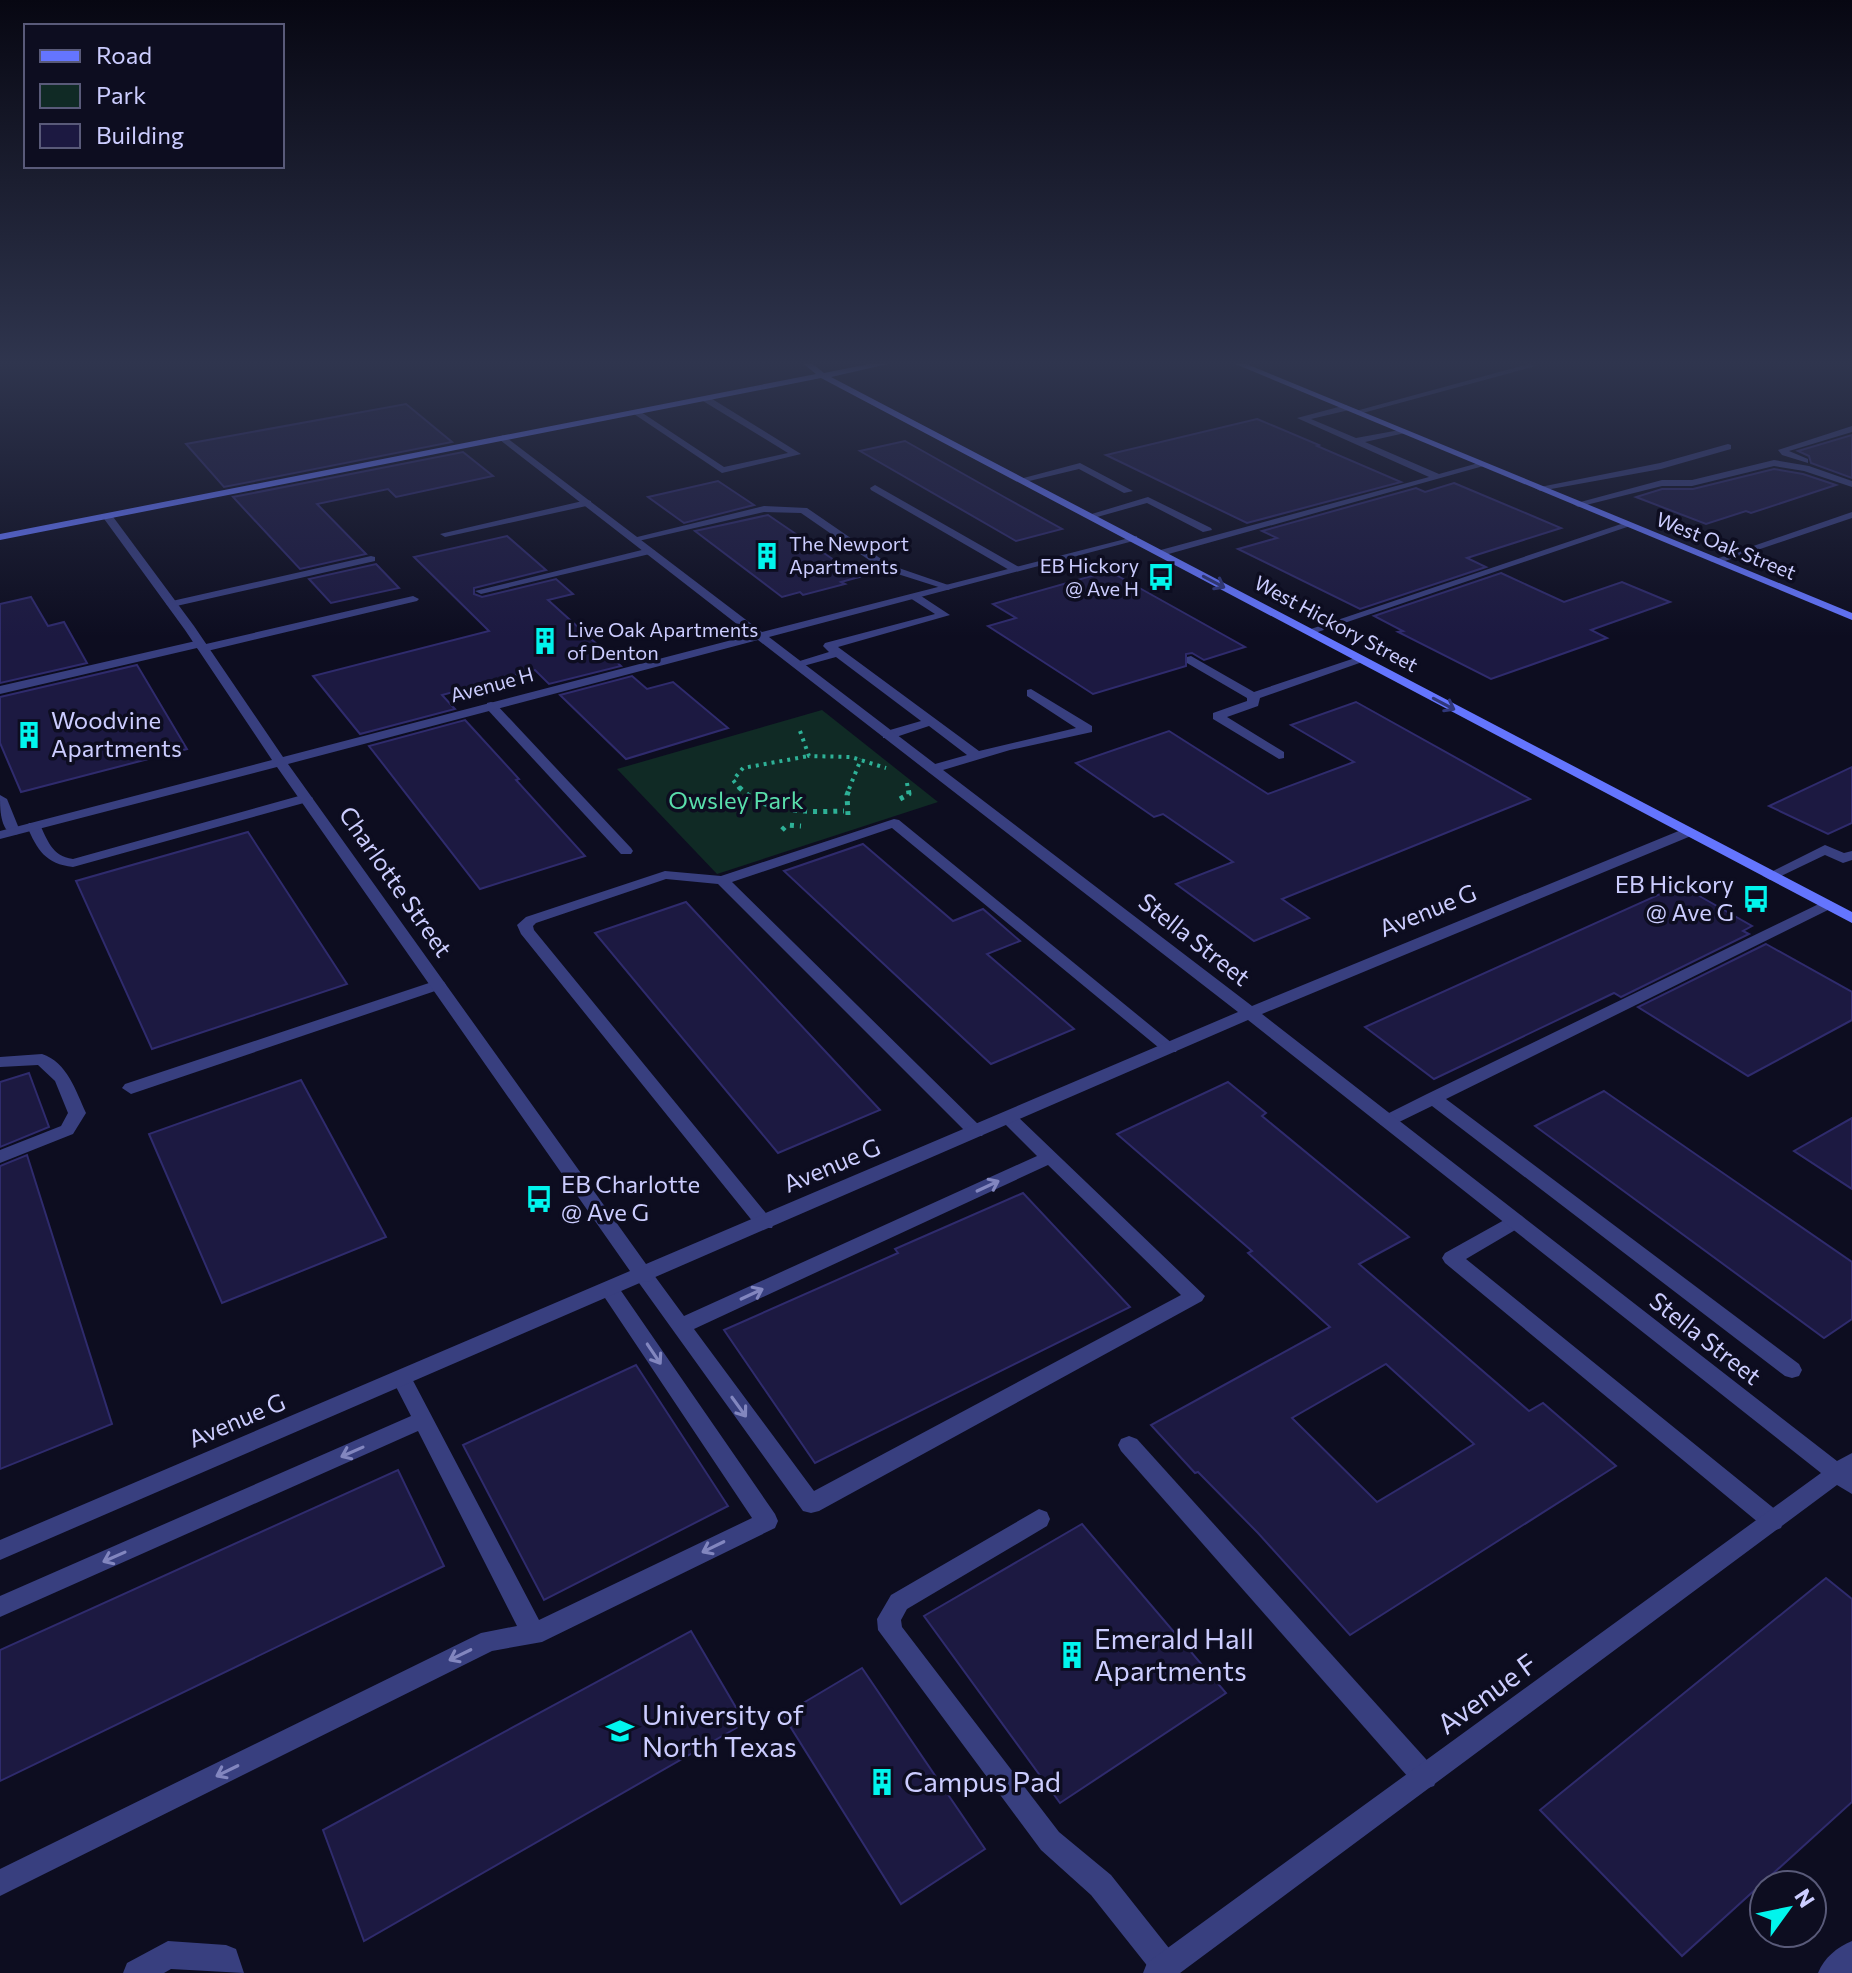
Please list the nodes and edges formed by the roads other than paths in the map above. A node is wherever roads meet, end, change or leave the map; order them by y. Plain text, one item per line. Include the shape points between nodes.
1 (426, 453) edge
2 (522, 453) edge
3 (697, 453) edge
4 (794, 453) edge
5 (970, 453) edge
6 (1384, 453) edge
7 (1454, 453) edge
8 (1705, 453) edge
9 (1785, 453) edge
10 (1482, 465) junction
11 (1438, 477) junction
12 (1852, 478) edge
13 (1021, 480) junction
14 (1852, 484) edge
15 (875, 488) dead end
16 (1540, 488) junction
17 (1128, 491) dead end
18 (587, 503) junction
19 (1578, 504) junction
20 (1852, 515) edge
21 (107, 516) junction
22 (1090, 516) junction
23 (1628, 525) junction
24 (1207, 530) dead end
25 (445, 534) dead end
26 (0, 537) edge
27 (1133, 538) junction
28 (634, 539) junction
29 (650, 551) junction
30 (1161, 553) junction
31 (371, 559) dead end
32 (1715, 561) junction
33 (1015, 569) junction
34 (948, 587) junction
35 (481, 591) dead end
36 (914, 596) junction
37 (413, 599) dead end
38 (172, 604) junction
39 (1852, 617) edge
40 (1308, 632) junction
41 (760, 636) junction
42 (202, 646) junction
43 (838, 653) junction
44 (1191, 660) dead end
45 (1362, 660) junction
46 (796, 664) junction
47 (0, 690) edge
48 (1031, 693) dead end
49 (1253, 696) junction
50 (491, 706) junction
51 (930, 722) junction
52 (888, 735) junction
53 (976, 755) junction
54 (1279, 755) dead end
55 (280, 762) junction
56 (933, 769) junction
57 (306, 798) junction
58 (0, 799) edge
59 (34, 826) junction
60 (6, 833) edge
61 (1686, 833) junction
62 (626, 851) dead end
63 (1852, 855) edge
64 (1770, 876) junction
65 (722, 880) junction
66 (1827, 905) junction
67 (1852, 918) edge
68 (438, 985) junction
69 (1250, 1013) junction
70 (1170, 1048) junction
71 (0, 1062) edge
72 (131, 1088) dead end
73 (1433, 1098) junction
74 (1009, 1118) junction
75 (1387, 1121) junction
76 (976, 1132) junction
77 (0, 1157) edge
78 (1050, 1157) junction
79 (1515, 1221) junction
80 (765, 1223) junction
81 (644, 1276) junction
82 (610, 1290) junction
83 (681, 1326) junction
84 (1792, 1370) dead end
85 (402, 1379) junction
86 (423, 1420) junction
87 (1129, 1445) dead end
88 (1847, 1473) edge
89 (1039, 1519) dead end
90 (1773, 1521) junction
91 (0, 1550) edge
92 (0, 1607) edge
93 (534, 1634) junction
94 (1425, 1777) junction
95 (0, 1883) edge
96 (1852, 1955) edge
97 (1162, 1970) edge
98 (137, 1973) edge
99 (230, 1973) edge
100 (1832, 1973) edge

1 - 21 main road
2 - 18 street, Stella Street
3 - 4 street via 722,470
5 - 13 main road, West Hickory Street
6 - 11 street
7 - 10 main road, West Oak Street
8 - 16 street
9 - 12 street
10 - 11 street
10 - 16 main road, West Oak Street
11 - 30 street
13 - 17 street via 1080,466
13 - 22 main road, West Hickory Street
14 - 19 street via 1774,463
15 - 33 street
16 - 19 main road, West Oak Street
18 - 25 street
18 - 28 street, Stella Street
19 - 23 main road, West Oak Street
20 - 32 street
21 - 26 main road
21 - 38 street, Charlotte Street
22 - 24 street via 1148,500
22 - 27 main road, West Hickory Street
23 - 32 main road, West Oak Street
23 - 40 street
27 - 30 main road, West Hickory Street
27 - 33 street, Avenue H
28 - 29 street, Stella Street
28 - 34 street via 764,509 803,510 886,567
29 - 35 street
29 - 41 street, Stella Street
30 -> 40 main road, West Hickory Street
31 - 38 street
32 - 39 main road, West Oak Street
33 - 34 street, Avenue H
34 - 36 street, Avenue H
36 - 41 street, Avenue H
36 - 43 street via 944,615 829,646
37 - 42 street
38 - 42 street, Charlotte Street
40 - 45 main road, West Hickory Street
41 - 46 street, Stella Street
41 - 50 street, Avenue H
42 - 47 street
42 - 55 street, Charlotte Street
43 - 46 street
43 - 51 street
44 - 49 street
45 - 49 street
45 -> 61 main road, West Hickory Street
46 - 52 street, Stella Street
48 - 53 street via 1087,729
49 - 54 street via 1254,703 1217,716
50 - 55 street, Avenue H
50 - 62 street
51 - 52 street
51 - 53 street
52 - 56 street, Stella Street
53 - 56 street
55 - 57 street, Charlotte Street
55 - 59 street, Avenue H
56 - 69 street, Stella Street
57 - 59 street via 73,863 58,863 45,854
57 - 68 street, Charlotte Street
58 - 60 street
59 - 60 street, Avenue H
61 - 64 main road, West Hickory Street
61 - 69 street, Avenue G
63 - 64 street via 1843,859 1825,849
64 - 66 main road, West Hickory Street
65 - 70 street via 894,823
65 - 76 street
65 - 80 street via 665,875 525,925
66 - 67 main road, West Hickory Street
66 - 73 street
68 - 72 street
68 - 81 street, Charlotte Street
69 - 70 street, Avenue G
69 - 75 street, Stella Street
70 - 74 street, Avenue G
71 - 77 street via 42,1059 63,1079 77,1113 67,1130
73 - 75 street
73 - 84 street
74 - 76 street, Avenue G
74 - 78 street
75 - 79 street, Stella Street
76 - 80 street, Avenue G
83 -> 78 street
83 -> 78 street, Charlotte Street via 811,1504 1195,1296
79 - 88 street, Stella Street
79 - 90 street via 1452,1258
80 - 81 street, Avenue G
81 - 82 street, Avenue G
81 - 83 street, Charlotte Street
82 - 85 street, Avenue G
82 -> 93 street via 767,1521
85 - 86 street
85 - 91 street, Avenue G
86 -> 92 street
86 - 93 street
87 - 94 street
88 - 90 street, Avenue F
89 - 97 street via 899,1602 889,1619 890,1630 1050,1841 1101,1885
90 - 94 street, Avenue F
93 -> 95 street via 489,1641
94 - 97 street, Avenue F
96 - 100 street
98 - 99 street via 168,1955 226,1959

